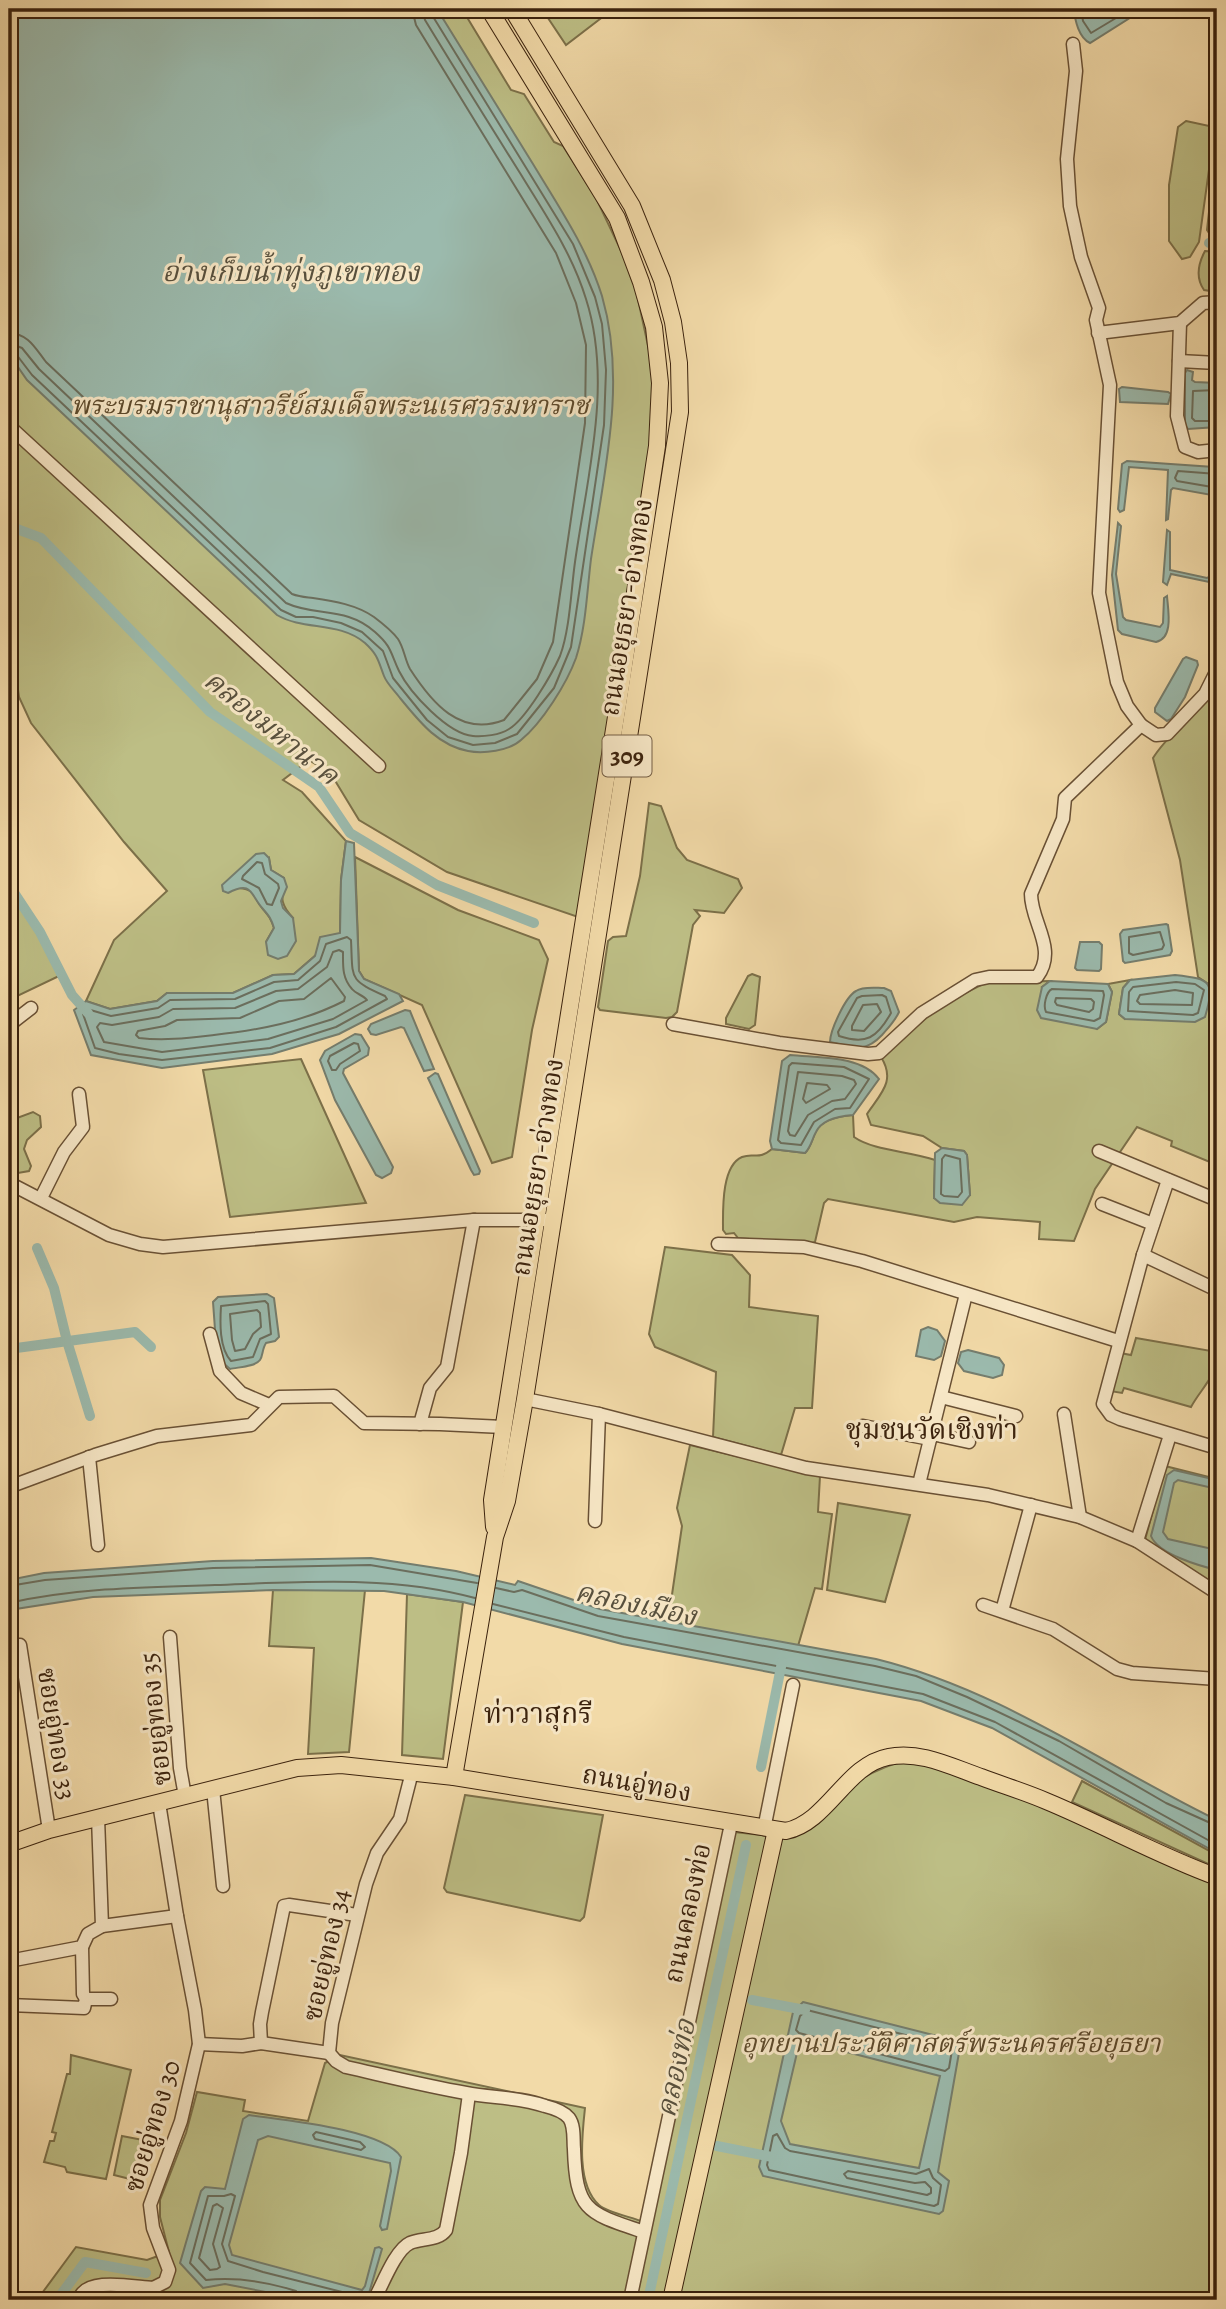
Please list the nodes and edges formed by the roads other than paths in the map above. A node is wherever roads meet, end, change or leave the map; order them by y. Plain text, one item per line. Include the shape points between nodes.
1 (489, 9) edge
2 (512, 9) edge
3 (1073, 44) dead end
4 (1217, 302) edge
5 (1180, 323) junction
6 (1098, 333) junction
7 (1179, 361) junction
8 (1217, 363) edge
9 (9, 426) edge
10 (1217, 450) edge
11 (1217, 670) edge
12 (1140, 725) junction
13 (379, 766) dead end
14 (31, 1008) dead end
15 (673, 1024) dead end
16 (9, 1025) edge
17 (79, 1094) dead end
18 (1100, 1151) dead end
19 (1168, 1180) junction
20 (9, 1183) edge
21 (41, 1198) junction
22 (1217, 1200) edge
23 (1102, 1204) dead end
24 (536, 1219) junction
25 (474, 1220) junction
26 (553, 1222) junction
27 (1153, 1224) junction
28 (718, 1244) dead end
29 (1143, 1255) junction
30 (1217, 1290) edge
31 (966, 1294) junction
32 (211, 1334) dead end
33 (1118, 1341) junction
34 (941, 1397) junction
35 (525, 1399) junction
36 (269, 1405) junction
37 (599, 1414) junction
38 (1064, 1414) dead end
39 (1016, 1416) dead end
40 (420, 1424) junction
41 (863, 1426) dead end
42 (503, 1427) junction
43 (1170, 1435) junction
44 (931, 1437) junction
45 (968, 1442) dead end
46 (1217, 1448) edge
47 (89, 1457) junction
48 (9, 1484) edge
49 (919, 1484) junction
50 (1031, 1505) junction
51 (1080, 1517) junction
52 (595, 1521) dead end
53 (495, 1537) junction
54 (1137, 1542) junction
55 (98, 1545) dead end
56 (1217, 1592) edge
57 (983, 1605) dead end
58 (1002, 1611) junction
59 (170, 1637) dead end
60 (20, 1645) dead end
61 (1217, 1679) edge
62 (793, 1685) dead end
63 (412, 1772) junction
64 (454, 1777) junction
65 (213, 1789) junction
66 (185, 1797) junction
67 (159, 1803) junction
68 (98, 1818) junction
69 (731, 1824) junction
70 (49, 1830) junction
71 (770, 1830) junction
72 (9, 1844) edge
73 (1217, 1877) edge
74 (223, 1886) dead end
75 (357, 1914) junction
76 (177, 1916) junction
77 (102, 1926) junction
78 (82, 1947) junction
79 (9, 1961) edge
80 (86, 1999) junction
81 (111, 1999) dead end
82 (9, 2005) edge
83 (261, 2043) junction
84 (199, 2044) junction
85 (329, 2053) junction
86 (469, 2094) junction
87 (644, 2232) junction
88 (79, 2300) edge
89 (374, 2300) edge
90 (630, 2300) edge
91 (671, 2300) edge

1 - 24 main road, ถนนอยุธยา-อ่างทอง / 309 via 617,218 654,327 660,383 653,473
2 - 26 main road, ถนนอยุธยา-อ่างทอง / 309 via 632,206 665,290 680,387 672,472
3 - 6 street via 1076,71 1067,159 1070,206 1099,308
4 - 5 street via 1203,303
5 - 6 street
5 - 7 street
6 - 12 street via 1110,385 1099,593 1117,682
7 - 8 street
7 - 10 street via 1177,416 1185,447 1198,452
9 - 13 street
11 - 12 street via 1205,694 1167,734 1156,735
12 - 15 street via 1065,798 1063,819 1031,894 1045,944 1046,958 1037,977 975,980 922,1013 879,1052 868,1054
14 - 16 street
17 - 21 street via 83,1127 64,1152
18 - 19 street
19 - 22 street
19 - 27 street
20 - 21 street
21 - 25 street via 109,1235 163,1247
23 - 27 street
24 - 25 street
24 - 26 street
24 - 42 main road, ถนนอยุธยา-อ่างทอง / 309
25 - 40 street via 447,1367 430,1388
26 - 35 main road, ถนนอยุธยา-อ่างทอง / 309
27 - 29 street
28 - 31 street via 804,1247
29 - 30 street
29 - 33 street
31 - 33 street
31 - 34 street
32 - 36 street via 220,1371 241,1393
33 - 43 street via 1103,1404 1106,1410
34 - 39 street
34 - 44 street
35 - 37 street
35 - 53 main road, ถนนอยุธยา-อ่างทอง / 309 via 507,1501
36 - 40 street via 279,1397 326,1394 341,1400 364,1423
36 - 47 street via 258,1420 243,1427 157,1436
37 - 49 street via 806,1468
37 - 52 street
38 - 51 street
40 - 42 street
41 - 44 street
42 - 53 main road, ถนนอยุธยา-อ่างทอง / 309 via 492,1500
43 - 46 street
43 - 54 street
44 - 45 street
44 - 49 street
47 - 48 street
47 - 55 street
49 - 50 street
50 - 51 street
50 - 58 street
51 - 54 street
53 - 64 main road, ถนนอยุธยา-อ่างทอง / 309
54 - 56 street
57 - 58 street
58 - 61 street via 1053,1629 1117,1669
59 - 66 street, ซอยอู่ทอง 35
60 - 70 street, ซอยอู่ทอง 33
62 - 71 street
63 - 64 main road, ถนนอู่ทอง
63 - 65 main road, ถนนอู่ทอง via 341,1765 298,1768
63 - 75 street, ซอยอู่ทอง 34 via 400,1819 377,1853
64 - 69 main road, ถนนอู่ทอง
65 - 66 main road, ถนนอู่ทอง
65 - 74 street
66 - 67 main road, ถนนอู่ทอง
67 - 68 main road, ถนนอู่ทอง
67 - 76 street, ซอยอู่ทอง 30
68 - 70 main road, ถนนอู่ทอง
68 - 77 street
69 - 71 main road, ถนนอู่ทอง
69 - 87 street, ถนนคลองท่อ
70 - 72 main road, ถนนอู่ทอง
71 - 73 main road, ถนนอู่ทอง via 797,1829 871,1764 909,1755 1045,1801
71 - 91 main road
75 - 83 street via 284,1906 262,2012
75 - 85 street, ซอยอู่ทอง 34
76 - 77 street
76 - 84 street, ซอยอู่ทอง 30
77 - 78 street via 88,1934
78 - 79 street
78 - 80 street
80 - 81 street
80 - 82 street via 85,2008
83 - 84 street
83 - 85 street
84 - 88 street, ซอยอู่ทอง 30 via 181,2121 150,2205 168,2277 153,2288 100,2284 89,2287
85 - 86 street, ซอยอู่ทอง 34 via 346,2067
86 - 87 street, ซอยอู่ทอง 34 via 528,2101 568,2116 575,2180 582,2199 592,2211
86 - 89 street via 446,2230 442,2236 407,2244
87 - 90 street, ถนนคลองท่อ

